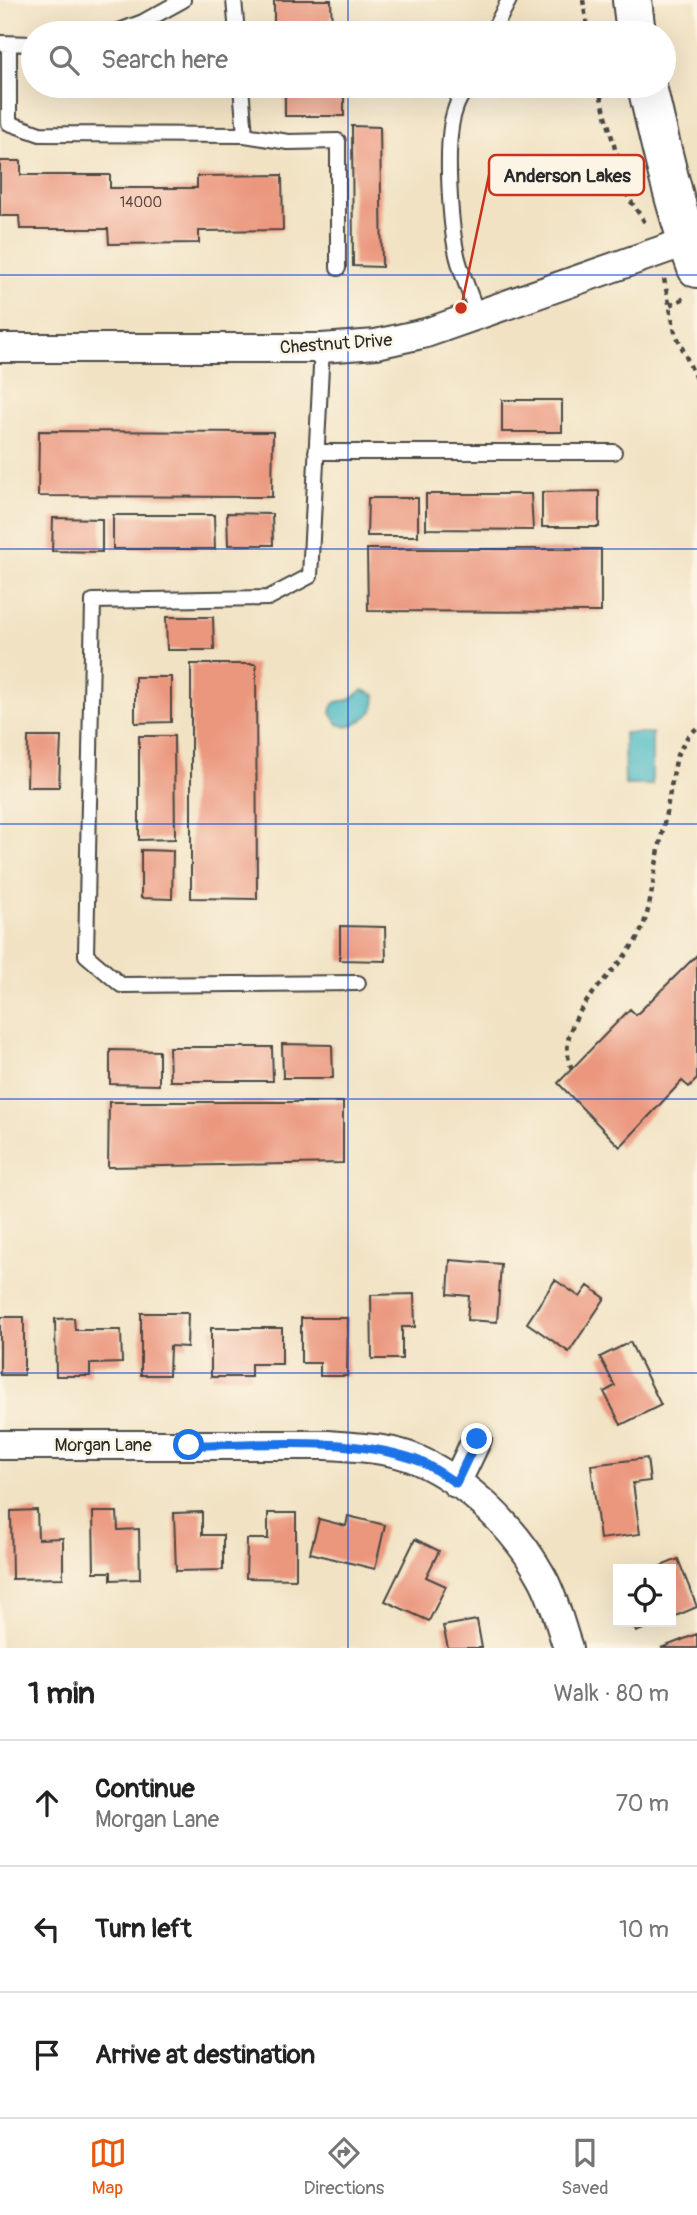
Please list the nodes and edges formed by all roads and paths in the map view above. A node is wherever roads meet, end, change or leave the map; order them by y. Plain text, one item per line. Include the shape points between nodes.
1 (183, 0) edge
2 (234, 0) edge
3 (509, 0) edge
4 (583, 0) edge
5 (632, 0) edge
6 (145, 21) edge
7 (236, 21) edge
8 (498, 21) edge
9 (587, 21) edge
10 (635, 21) edge
11 (5, 44) edge
12 (242, 98) edge
13 (461, 98) edge
14 (601, 98) edge
15 (650, 98) edge
16 (245, 135) junction
17 (685, 250) edge
18 (338, 268) dead end
19 (478, 316) junction
20 (0, 348) edge
21 (322, 348) junction
22 (697, 381) edge
23 (316, 453) junction
24 (614, 453) dead end
25 (697, 729) edge
26 (358, 983) dead end
27 (572, 1069) dead end
28 (477, 1439) dead end
29 (0, 1445) edge
30 (456, 1483) junction
31 (568, 1648) edge

1 - 6 lane
2 - 7 lane
3 - 8 lane
4 - 9 path
5 - 10 street
11 - 16 lane via 9,123 40,134
12 - 16 lane
13 - 19 lane via 454,111 450,186 456,247
14 - 17 path via 628,197 650,229
15 - 17 street
16 - 18 lane via 288,142 338,141
17 - 19 street, Chestnut Drive
17 - 22 path via 675,332
19 - 21 street, Chestnut Drive via 426,334
20 - 21 street, Chestnut Drive
21 - 23 lane
23 - 24 lane
23 - 26 lane via 310,576 268,598 93,601 86,955 121,985
25 - 27 path via 677,755 640,934 573,1025 566,1041
28 - 30 street
29 - 30 street, Morgan Lane via 334,1445 416,1460
30 - 31 street, Morgan Lane via 518,1538 543,1579

